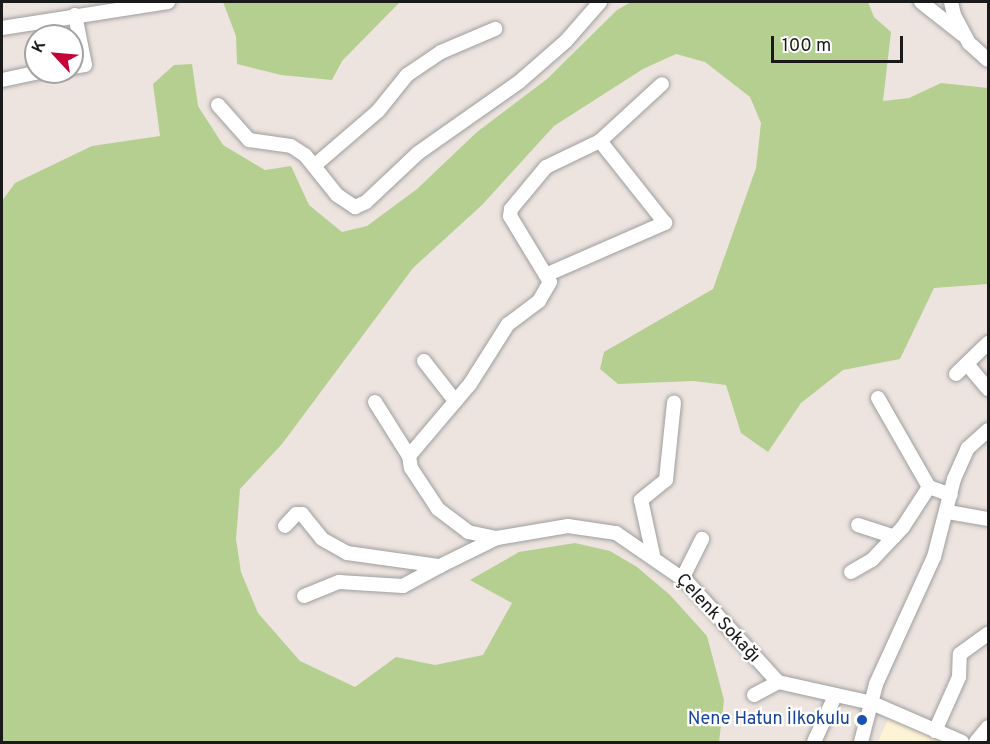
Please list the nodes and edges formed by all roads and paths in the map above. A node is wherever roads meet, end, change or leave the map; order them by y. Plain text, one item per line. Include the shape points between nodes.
1 (168, 2) edge
2 (600, 2) edge
3 (921, 2) edge
4 (951, 2) edge
5 (75, 15) junction
6 (77, 24) edge
7 (2, 28) edge
8 (495, 29) dead end
9 (967, 38) junction
10 (988, 60) edge
11 (24, 75) edge
12 (2, 80) edge
13 (662, 84) dead end
14 (218, 105) dead end
15 (600, 141) junction
16 (314, 166) junction
17 (548, 274) junction
18 (988, 342) edge
19 (424, 361) dead end
20 (967, 364) junction
21 (956, 374) dead end
22 (988, 389) edge
23 (878, 399) dead end
24 (455, 401) junction
25 (375, 402) dead end
26 (674, 402) dead end
27 (988, 430) edge
28 (409, 456) junction
29 (929, 487) junction
30 (951, 495) junction
31 (948, 512) junction
32 (988, 519) edge
33 (858, 525) dead end
34 (285, 526) dead end
35 (894, 537) junction
36 (497, 538) junction
37 (702, 539) dead end
38 (652, 555) junction
39 (440, 566) junction
40 (851, 572) dead end
41 (682, 579) junction
42 (304, 596) dead end
43 (988, 634) edge
44 (778, 682) junction
45 (754, 695) dead end
46 (835, 696) junction
47 (872, 703) junction
48 (988, 728) edge
49 (935, 731) junction
50 (814, 742) edge
51 (861, 742) edge
52 (962, 742) edge
53 (976, 742) edge

1 - 5 street
2 - 16 street via 566,41 519,82 418,153 366,202 348,205
3 - 9 street
4 - 9 street
5 - 6 street
5 - 7 street
8 - 16 street via 441,52 407,75 378,111
9 - 10 street
11 - 12 street
13 - 15 street
14 - 16 street via 249,140 291,146
15 - 17 street via 546,167 512,208 510,216
15 - 17 street via 665,223
17 - 24 street via 550,282 539,301 508,324
18 - 20 street
19 - 24 street
20 - 21 street
20 - 22 street
23 - 29 street
24 - 28 street
25 - 28 street, Çelenk Sokağı
26 - 38 street via 666,480 641,500
27 - 30 street via 968,448
28 - 36 street, Çelenk Sokağı via 411,468 438,509 468,532
29 - 30 street
29 - 35 street
30 - 31 street
31 - 32 street
31 - 47 street via 934,557 898,632
33 - 35 street
34 - 39 street via 296,514 302,514 322,539 347,553
35 - 40 street via 872,561
36 - 38 street, Çelenk Sokağı via 568,526 593,527 616,533
36 - 39 street, Çelenk Sokağı
37 - 41 street
38 - 41 street, Çelenk Sokağı
39 - 42 street, Çelenk Sokağı via 403,586 339,582
41 - 44 street, Çelenk Sokağı
43 - 49 street via 960,654 959,677
44 - 45 street
44 - 46 street
46 - 47 street
46 - 50 street
47 - 49 street
47 - 51 street
48 - 53 street
49 - 52 street

